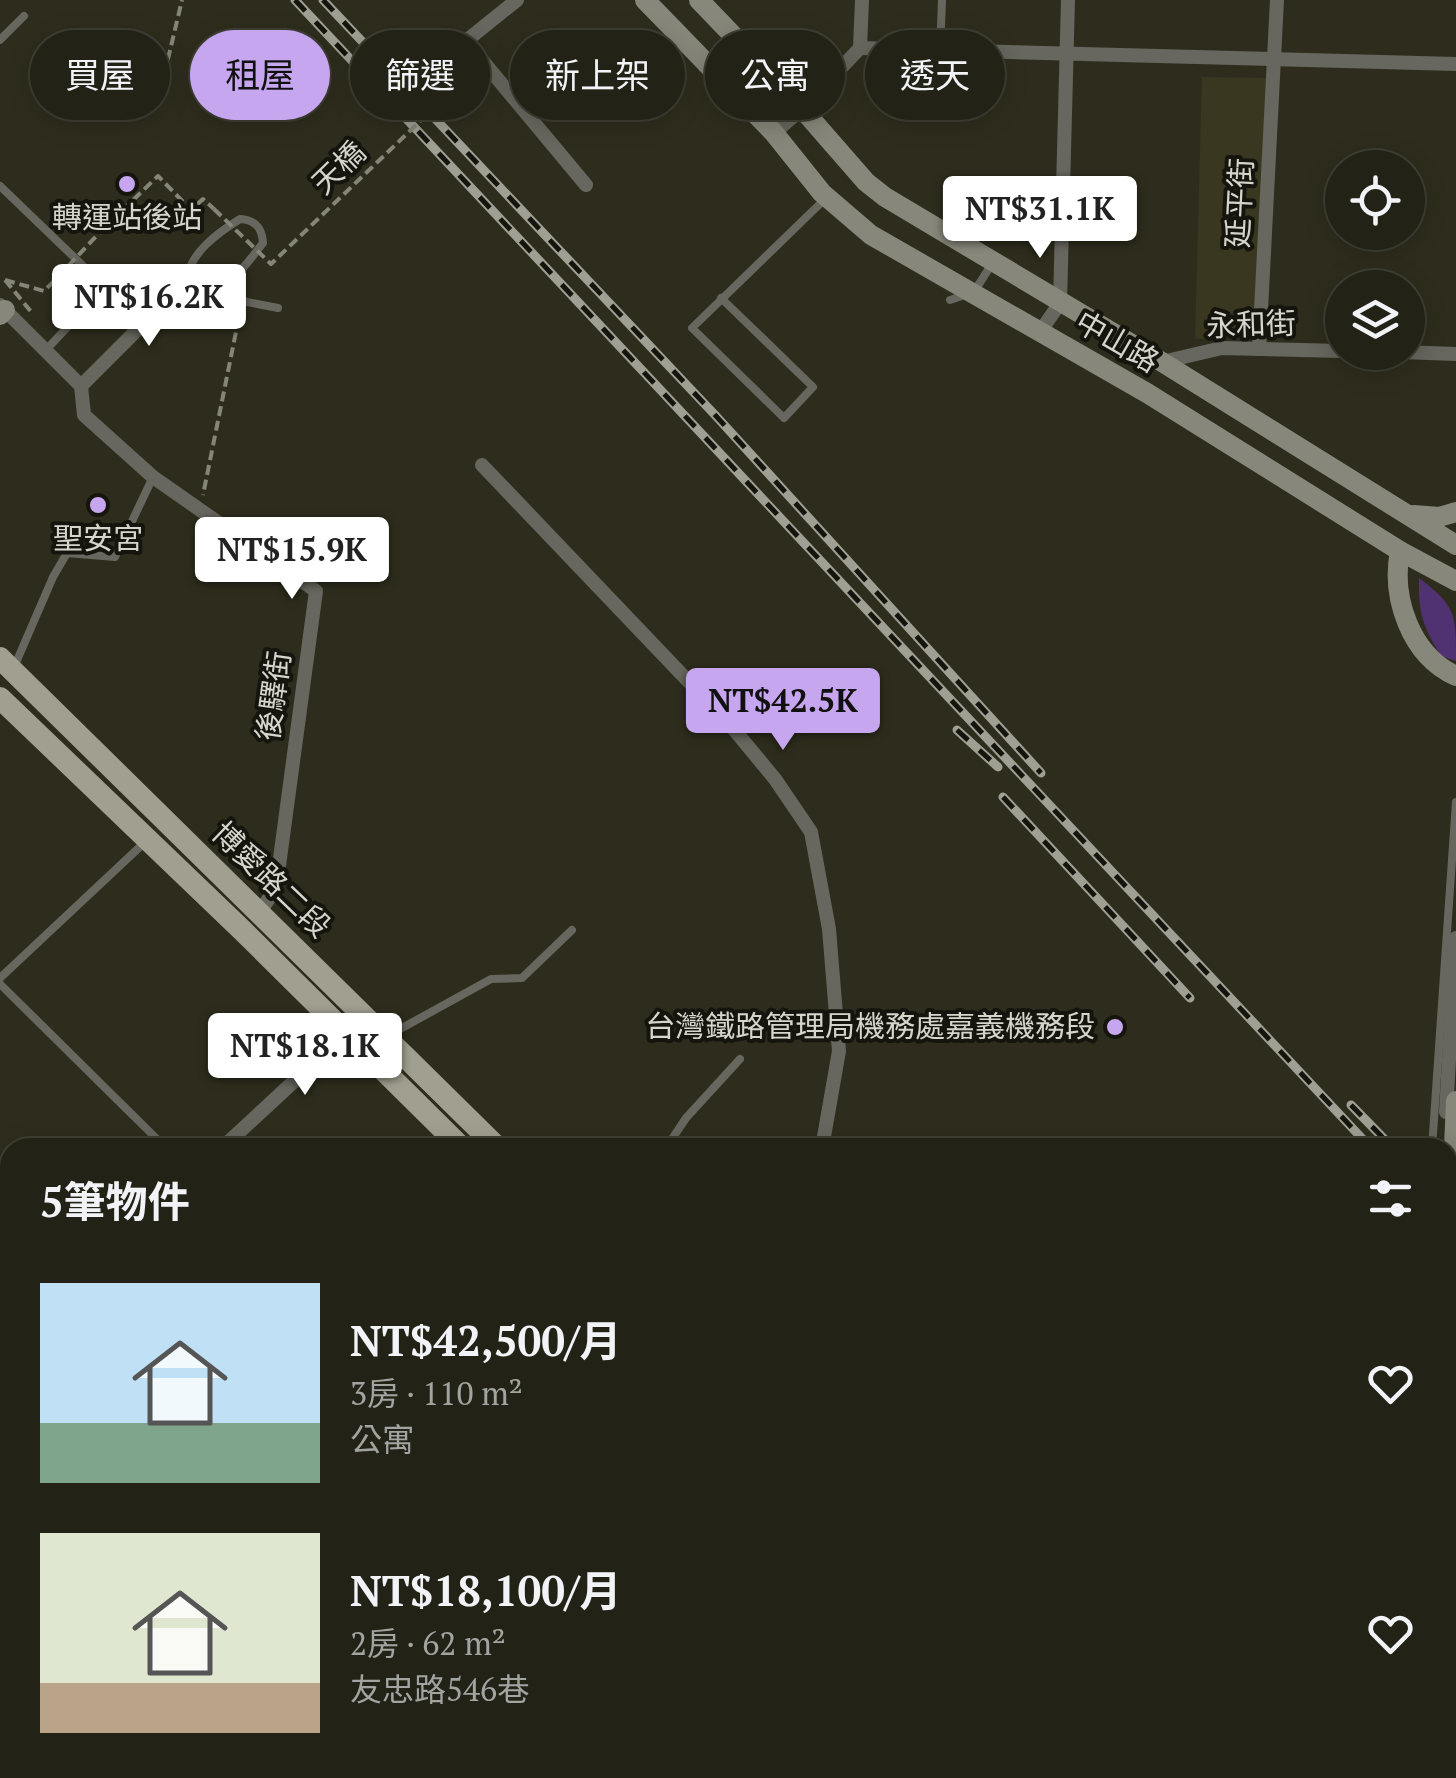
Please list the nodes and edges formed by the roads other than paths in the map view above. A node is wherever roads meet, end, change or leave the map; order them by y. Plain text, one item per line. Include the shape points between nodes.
1 (645, 0) edge
2 (699, 0) edge
3 (862, 0) edge
4 (942, 0) edge
5 (1068, 0) edge
6 (1277, 0) edge
7 (509, 2) edge
8 (24, 16) dead end
9 (727, 30) edge
10 (941, 30) edge
11 (0, 40) edge
12 (860, 48) junction
13 (865, 48) edge
14 (1005, 54) edge
15 (1066, 56) junction
16 (1275, 59) junction
17 (845, 64) edge
18 (1456, 64) edge
19 (789, 120) edge
20 (812, 120) edge
21 (774, 133) junction
22 (586, 185) dead end
23 (0, 186) edge
24 (827, 198) junction
25 (994, 260) junction
26 (188, 280) junction
27 (221, 288) junction
28 (974, 292) junction
29 (721, 298) junction
30 (950, 300) dead end
31 (1060, 303) junction
32 (278, 308) dead end
33 (2, 310) edge
34 (1040, 332) junction
35 (1259, 349) junction
36 (45, 351) junction
37 (1325, 351) edge
38 (1425, 353) edge
39 (1456, 354) edge
40 (1162, 362) junction
41 (81, 386) junction
42 (1137, 387) junction
43 (482, 465) dead end
44 (153, 477) junction
45 (1456, 512) edge
46 (1407, 514) junction
47 (1456, 545) edge
48 (1400, 551) junction
49 (1456, 581) edge
50 (6, 664) edge
51 (1456, 676) edge
52 (0, 698) edge
53 (1456, 802) edge
54 (146, 840) junction
55 (260, 912) junction
56 (243, 930) junction
57 (572, 930) dead end
58 (1456, 938) edge
59 (0, 981) edge
60 (380, 1030) junction
61 (345, 1034) junction
62 (740, 1059) dead end
63 (1456, 1101) edge
64 (156, 1138) edge
65 (233, 1138) edge
66 (452, 1138) edge
67 (488, 1138) edge
68 (673, 1138) edge
69 (824, 1138) edge
70 (1433, 1138) edge
71 (1445, 1138) edge
72 (1454, 1138) edge

1 - 21 main road, 中山路
2 - 9 main road, 中山路
3 - 12 street
4 - 10 lane
5 - 15 street
6 - 16 street, 延平街
7 - 22 street via 466,42
8 - 11 lane
12 - 13 street
12 - 17 street
14 - 15 street
15 - 16 street
15 - 31 street
16 - 18 street
16 - 35 street, 延平街
19 - 21 street
20 - 25 main road, 中山路 via 885,197
21 - 24 main road, 中山路
23 - 36 lane via 104,287
24 - 28 main road, 中山路 via 871,235
24 - 29 lane
25 - 28 lane
25 - 31 main road, 中山路
26 - 27 lane via 207,291
26 - 27 lane via 193,260 224,229 249,220 262,231 263,242
26 - 41 street
27 - 32 lane
28 - 30 lane
28 - 34 main road, 中山路
29 - 29 lane via 692,328 784,418 813,387
31 - 34 street
31 - 40 main road, 中山路
33 - 36 street, 後驛街
34 - 42 main road, 中山路
35 - 37 street, 永和街
35 - 40 street, 永和街 via 1222,348
36 - 41 street, 後驛街
38 - 39 street
40 - 42 main road
40 - 46 main road, 中山路
41 - 44 street, 後驛街 via 84,415
42 - 48 main road, 中山路
43 - 69 street via 732,727 811,832 829,929 839,1052
44 - 50 lane via 115,557 68,554
44 - 55 street, 後驛街 via 316,591 276,888
45 - 46 main road
46 - 47 main road, 中山路
48 - 49 main road, 中山路
48 - 51 main road via 1397,591 1413,635
50 - 55 main road, 博愛路二段
52 - 54 main road, 博愛路二段
53 - 70 lane
54 - 56 main road, 博愛路二段
54 - 59 lane
55 - 56 street, 後驛街
55 - 60 main road, 博愛路二段
56 - 61 main road, 博愛路二段
57 - 60 lane via 522,978 491,979 402,1028
58 - 71 street
59 - 64 lane
60 - 61 street
60 - 67 main road, 博愛路二段
61 - 65 street
61 - 66 main road, 博愛路二段
62 - 68 lane
63 - 72 main road, bridge

